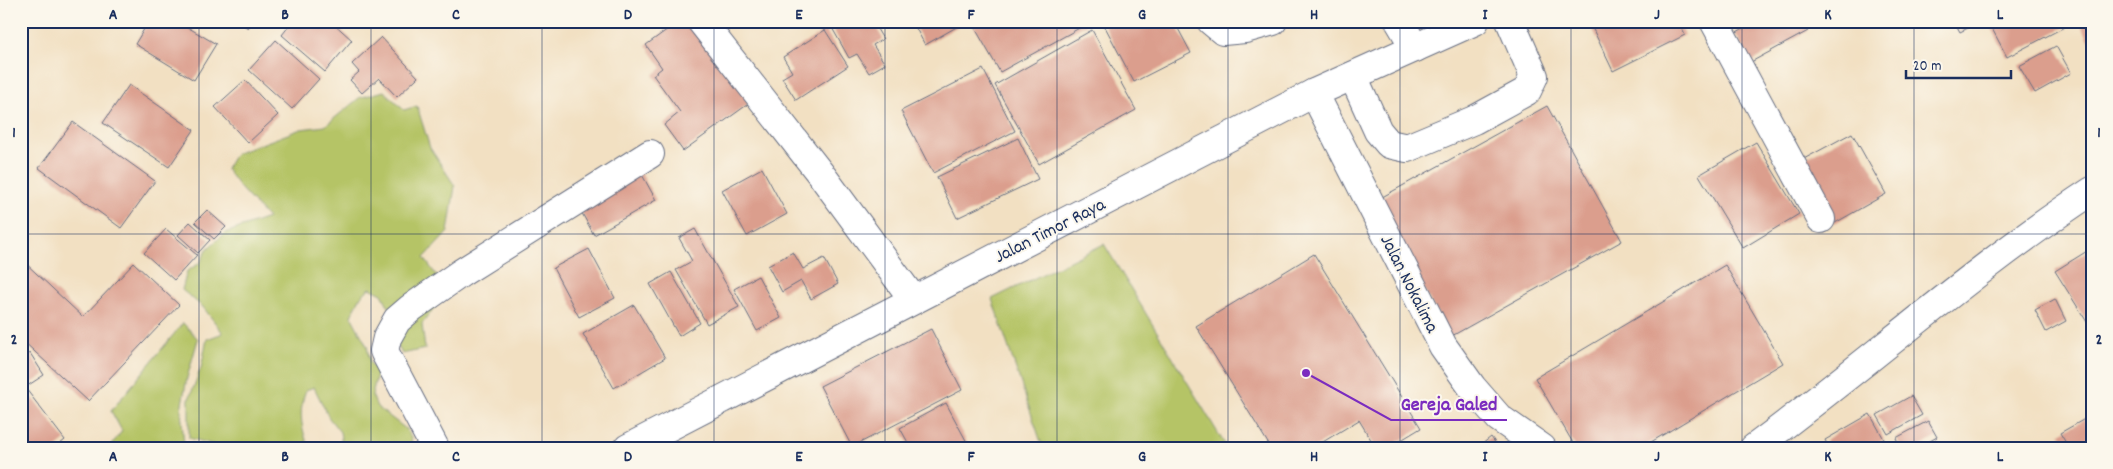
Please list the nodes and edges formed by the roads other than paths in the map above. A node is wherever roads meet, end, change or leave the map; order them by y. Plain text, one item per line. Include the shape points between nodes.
1 (701, 21) edge
2 (1211, 21) edge
3 (1273, 21) edge
4 (1399, 21) edge
5 (1475, 21) edge
6 (1510, 21) edge
7 (1714, 21) edge
8 (1415, 48) junction
9 (1352, 76) junction
10 (1314, 93) junction
11 (650, 154) dead end
12 (2092, 191) edge
13 (1821, 218) dead end
14 (913, 299) junction
15 (435, 448) edge
16 (628, 448) edge
17 (1542, 448) edge
18 (1754, 448) edge

1 - 14 main road
2 - 3 main road via 1223,31 1245,30
4 - 8 main road
5 - 8 main road, Jalan Timor Raya
6 - 9 main road via 1534,76 1527,90 1474,120 1407,148 1389,144 1378,131
7 - 13 main road
8 - 9 main road, Jalan Timor Raya
9 - 10 main road, Jalan Timor Raya
10 - 14 main road, Jalan Timor Raya
10 - 17 main road, Jalan Nokalima via 1443,346 1472,388 1499,418
11 - 15 main road via 461,273 397,320 384,351
12 - 18 main road via 1948,295
14 - 16 main road, Jalan Timor Raya

